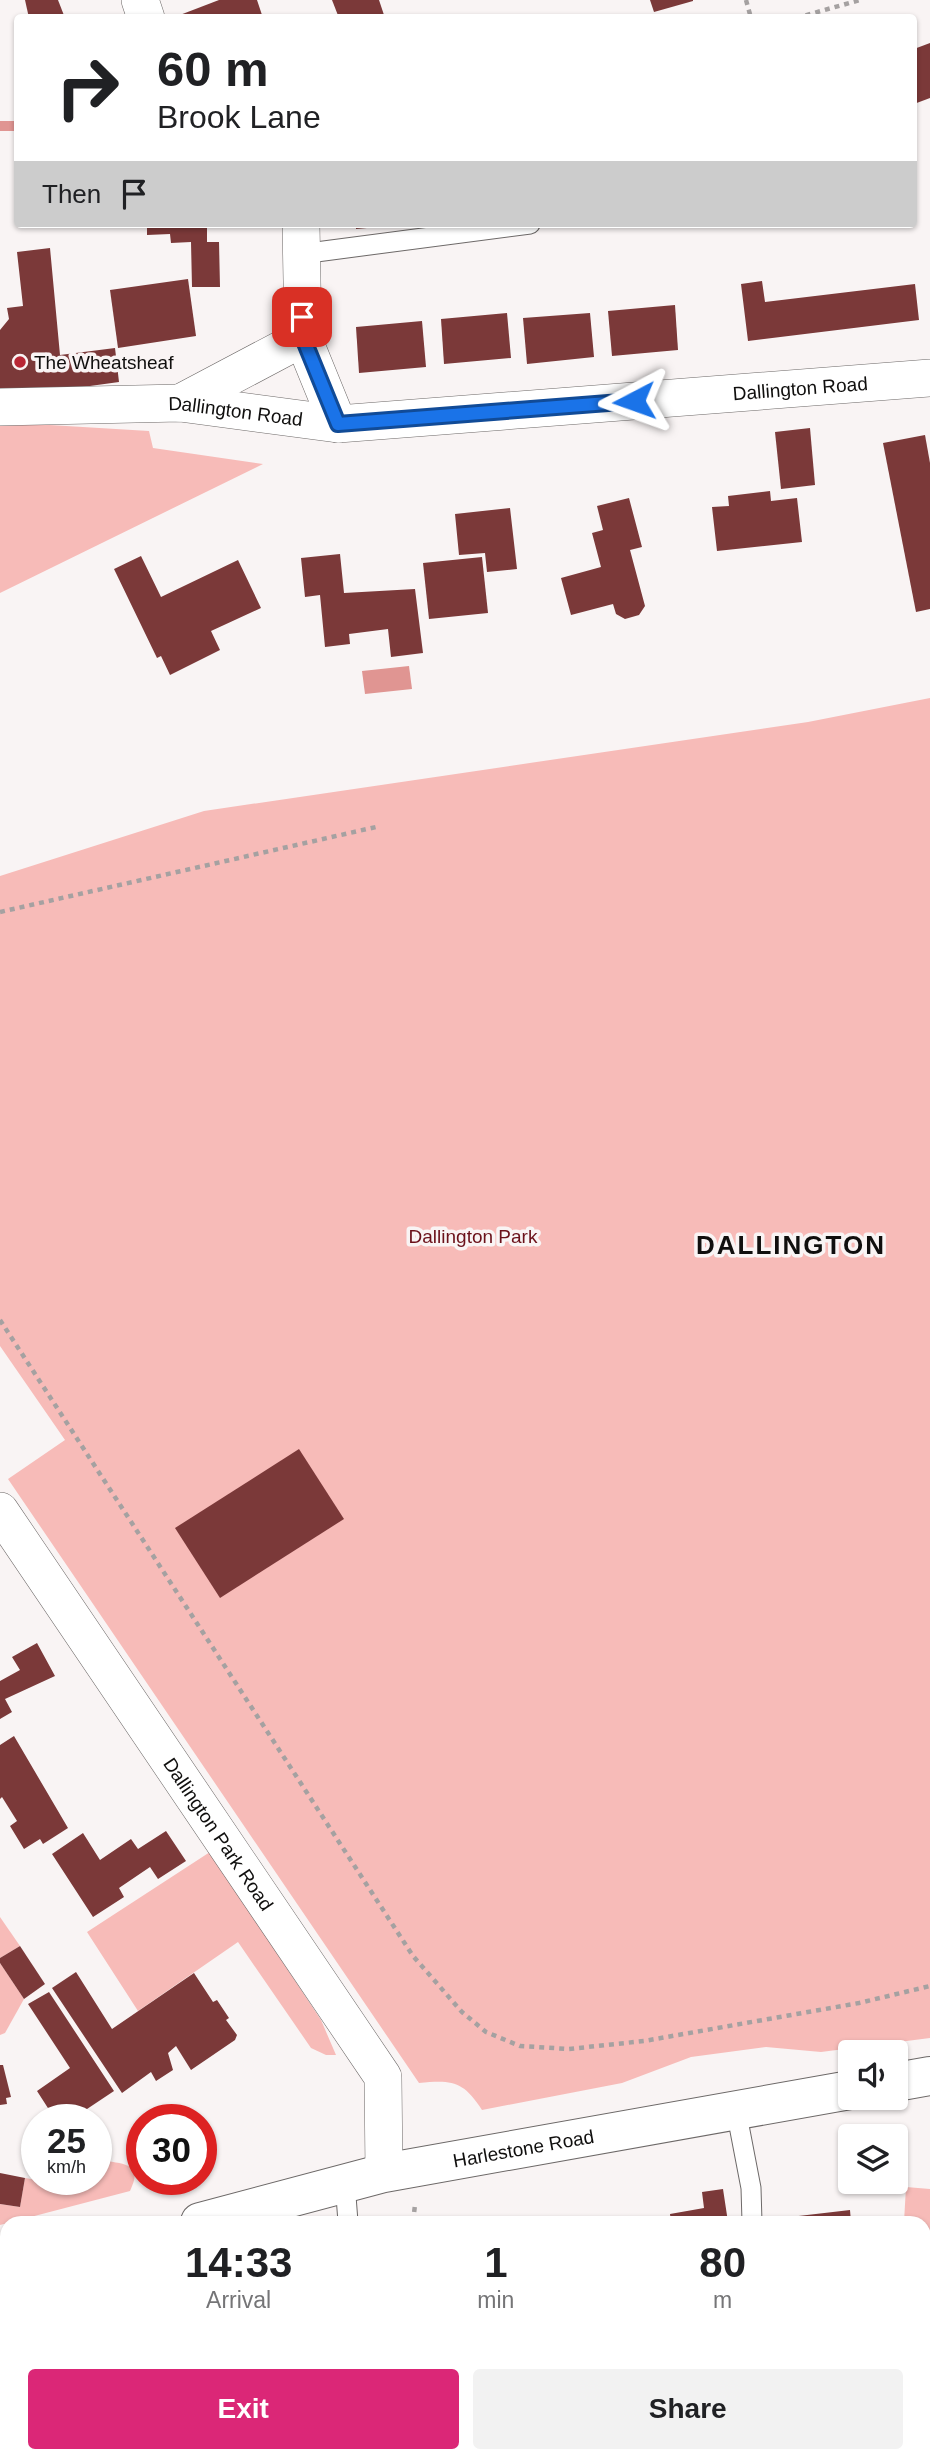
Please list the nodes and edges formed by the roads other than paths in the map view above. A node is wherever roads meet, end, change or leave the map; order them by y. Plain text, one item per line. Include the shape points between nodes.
1 (469, 228) edge
2 (301, 239) edge
3 (303, 338) junction
4 (930, 378) edge
5 (180, 403) junction
6 (0, 407) edge
7 (338, 424) junction
8 (0, 1511) edge
9 (930, 2076) edge
10 (908, 2080) edge
11 (838, 2092) edge
12 (736, 2110) junction
13 (384, 2173) junction
14 (345, 2183) junction
15 (222, 2216) edge
16 (348, 2216) edge
17 (752, 2216) edge

1 - 2 lane
2 - 3 street
3 - 5 street
3 - 7 street
4 - 7 street, Dallington Road
5 - 6 street, Dallington Road
5 - 7 street, Dallington Road
8 - 13 street, Dallington Park Road via 383,2077
9 - 10 main road
11 - 12 main road, Harlestone Road
12 - 13 main road, Harlestone Road
12 - 17 lane
13 - 14 main road, Harlestone Road
14 - 15 main road, Harlestone Road
14 - 16 lane

